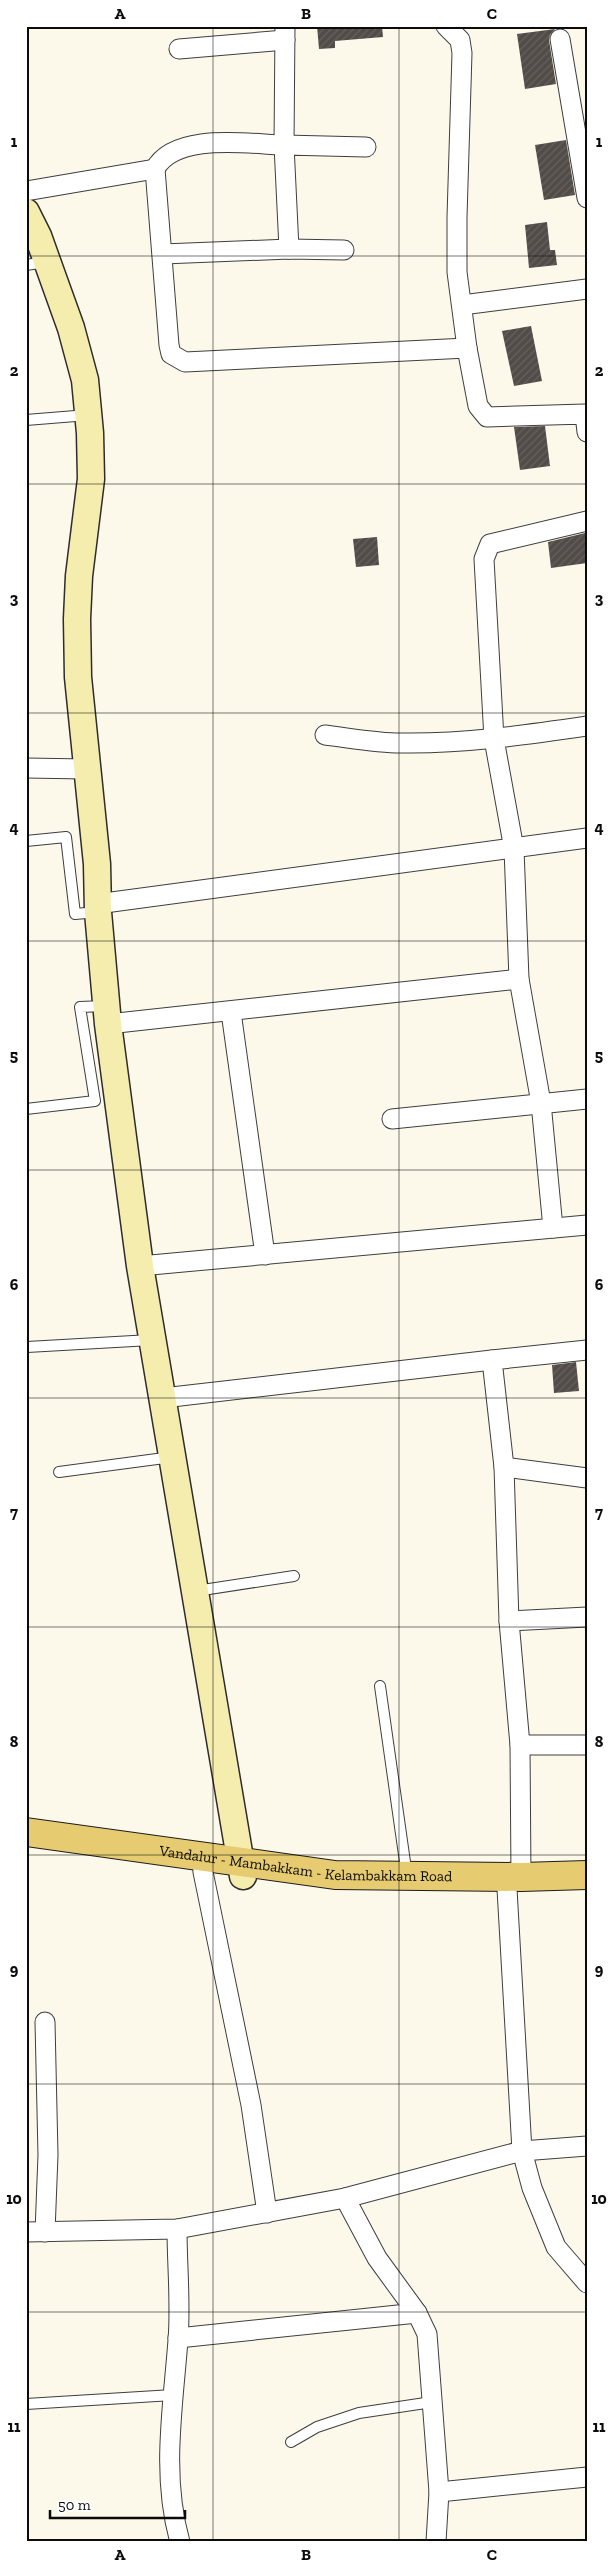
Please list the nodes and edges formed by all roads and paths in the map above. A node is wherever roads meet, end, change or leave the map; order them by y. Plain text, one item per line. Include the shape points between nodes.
1 (446, 26) edge
2 (285, 33) edge
3 (560, 39) dead end
4 (179, 49) dead end
5 (581, 126) edge
6 (284, 145) junction
7 (366, 146) dead end
8 (155, 170) junction
9 (26, 191) edge
10 (587, 198) edge
11 (26, 212) edge
12 (289, 249) junction
13 (344, 250) dead end
14 (162, 254) junction
15 (37, 264) edge
16 (587, 289) edge
17 (462, 305) junction
18 (467, 348) junction
19 (88, 415) junction
20 (26, 420) edge
21 (586, 420) edge
22 (587, 521) edge
23 (587, 726) edge
24 (325, 735) dead end
25 (494, 739) junction
26 (26, 768) edge
27 (86, 769) junction
28 (587, 838) edge
29 (26, 841) edge
30 (514, 849) junction
31 (98, 908) junction
32 (519, 979) junction
33 (231, 1012) junction
34 (107, 1015) junction
35 (587, 1099) edge
36 (541, 1103) junction
37 (26, 1109) edge
38 (392, 1118) dead end
39 (587, 1225) edge
40 (553, 1228) junction
41 (266, 1255) junction
42 (140, 1266) junction
43 (153, 1340) junction
44 (27, 1348) edge
45 (587, 1350) edge
46 (492, 1360) junction
47 (163, 1398) junction
48 (173, 1457) junction
49 (504, 1467) junction
50 (59, 1472) dead end
51 (587, 1478) edge
52 (294, 1576) dead end
53 (196, 1591) junction
54 (587, 1617) edge
55 (510, 1621) junction
56 (380, 1686) dead end
57 (520, 1745) junction
58 (587, 1745) edge
59 (26, 1832) edge
60 (26, 1848) edge
61 (202, 1864) junction
62 (242, 1869) junction
63 (587, 1875) edge
64 (407, 1876) junction
65 (514, 1883) junction
66 (587, 1888) edge
67 (45, 2022) dead end
68 (587, 2146) edge
69 (522, 2151) junction
70 (344, 2198) junction
71 (267, 2213) junction
72 (177, 2229) junction
73 (35, 2232) edge
74 (587, 2283) edge
75 (417, 2313) junction
76 (178, 2338) junction
77 (173, 2396) junction
78 (432, 2402) junction
79 (26, 2404) edge
80 (291, 2442) dead end
81 (587, 2476) edge
82 (439, 2492) junction
83 (180, 2542) edge
84 (436, 2542) edge

1 - 17 street via 460,40 462,53 457,226 457,272
2 - 4 street
2 - 6 street
3 - 5 street
5 - 10 street
6 - 7 street
6 - 8 street via 201,143 170,154 160,160
6 - 12 street
8 - 9 street
8 - 14 street
11 - 15 street
12 - 13 street
12 - 14 street
14 - 18 street via 169,345 171,354 184,362
15 - 19 street via 71,328 85,380
16 - 17 street
17 - 18 street
18 - 21 street via 478,406 487,417
19 - 20 lane
19 - 27 street via 91,479 77,619
22 - 25 street via 501,540 490,544 486,551
23 - 25 street
24 - 25 street via 399,743
25 - 30 street
26 - 27 street
27 - 31 street via 97,864
28 - 30 street
29 - 31 lane via 66,836 74,914
30 - 31 street
30 - 32 street
31 - 34 street
32 - 33 street
32 - 36 street
33 - 34 street
33 - 41 street
34 - 37 lane via 80,1007 95,1100
34 - 42 street
35 - 36 street
36 - 38 street
36 - 40 street
39 - 40 street
40 - 41 street
41 - 42 street
42 - 43 street
43 - 44 lane
43 - 47 street
45 - 46 street
46 - 47 street
46 - 49 street
47 - 48 street
48 - 50 lane
48 - 53 street
49 - 51 street
49 - 55 street
52 - 53 lane
53 - 62 street
54 - 55 street
55 - 57 street
56 - 64 lane
57 - 58 street
57 - 65 street
59 - 61 main road, Vandalur - Mambakkam - Kelambakkam Road
60 - 61 main road, Vandalur - Mambakkam - Kelambakkam Road
61 - 62 main road, Vandalur - Mambakkam - Kelambakkam Road
61 - 71 street via 251,2105
62 - 64 main road, Vandalur - Mambakkam - Kelambakkam Road
62 - 65 main road, Vandalur - Mambakkam - Kelambakkam Road via 334,1890
63 - 65 main road, Vandalur - Mambakkam - Kelambakkam Road
64 - 65 main road, Vandalur - Mambakkam - Kelambakkam Road
65 - 66 main road, Vandalur - Mambakkam - Kelambakkam Road
65 - 69 street
67 - 73 street via 48,2155
68 - 69 street
69 - 70 street
69 - 74 street via 532,2188 556,2247
70 - 71 street
70 - 75 street via 377,2258
71 - 72 street
72 - 73 street
72 - 76 street
75 - 76 street
75 - 78 street via 427,2334
76 - 77 street
77 - 79 lane
77 - 83 street via 168,2449
78 - 80 lane via 352,2415 317,2427
78 - 82 street
81 - 82 street
82 - 84 street

